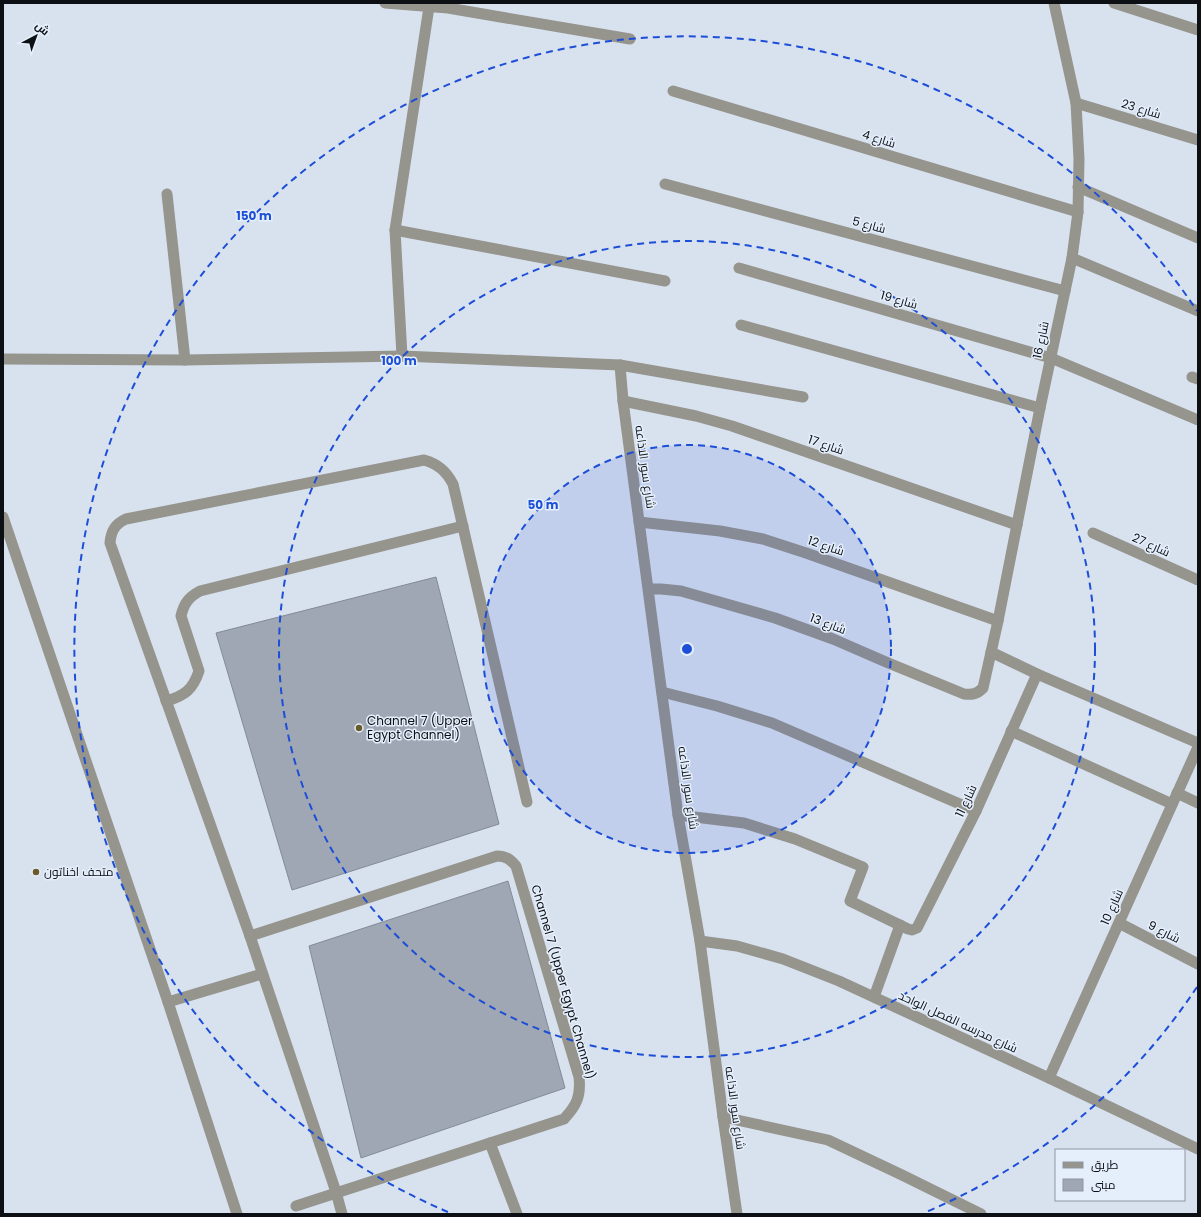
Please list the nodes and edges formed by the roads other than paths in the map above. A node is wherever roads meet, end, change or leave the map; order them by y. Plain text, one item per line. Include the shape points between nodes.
1 (385, 3) edge
2 (1054, 3) edge
3 (1114, 3) edge
4 (448, 5) edge
5 (429, 7) junction
6 (1198, 30) edge
7 (630, 39) dead end
8 (673, 91) dead end
9 (1076, 103) junction
10 (1198, 140) edge
11 (665, 184) dead end
12 (1078, 187) junction
13 (167, 194) dead end
14 (1078, 212) junction
15 (395, 230) junction
16 (1198, 238) edge
17 (1072, 258) junction
18 (739, 268) dead end
19 (665, 281) dead end
20 (1065, 291) junction
21 (1198, 311) edge
22 (741, 325) dead end
23 (402, 356) junction
24 (1051, 358) junction
25 (3, 359) edge
26 (185, 360) junction
27 (620, 364) junction
28 (803, 397) dead end
29 (623, 400) junction
30 (1040, 408) junction
31 (1198, 420) edge
32 (3, 517) edge
33 (640, 522) junction
34 (1017, 525) junction
35 (463, 526) junction
36 (1093, 533) dead end
37 (1198, 580) edge
38 (648, 589) junction
39 (998, 621) junction
40 (991, 652) junction
41 (1037, 674) junction
42 (984, 680) joint
43 (662, 692) junction
44 (166, 701) junction
45 (1011, 731) junction
46 (1198, 743) edge
47 (1198, 747) edge
48 (1177, 793) junction
49 (527, 802) dead end
50 (1198, 803) edge
51 (1172, 804) junction
52 (976, 811) junction
53 (678, 815) junction
54 (1119, 923) junction
55 (904, 927) junction
56 (250, 936) junction
57 (700, 941) junction
58 (1198, 964) edge
59 (262, 974) junction
60 (874, 997) junction
61 (168, 1002) junction
62 (1049, 1078) junction
63 (723, 1118) junction
64 (490, 1143) junction
65 (1198, 1149) edge
66 (336, 1192) junction
67 (296, 1206) dead end
68 (237, 1214) edge
69 (342, 1214) edge
70 (517, 1214) edge
71 (737, 1214) edge
72 (981, 1214) edge

1 - 5 street
2 - 9 street, شارع 16
3 - 6 street
4 - 5 street
4 - 7 street
5 - 15 street
8 - 14 street, شارع 4
9 - 10 street, شارع 23
9 - 12 street, شارع 16
11 - 20 street, شارع 5
12 - 14 street, شارع 16
12 - 16 street
13 - 26 street
14 - 17 street, شارع 16
15 - 19 street
15 - 23 street
17 - 20 street, شارع 16
17 - 21 street
18 - 24 street, شارع 19
20 - 24 street, شارع 16
22 - 30 street
23 - 26 street
23 - 27 street
24 - 30 street, شارع 16
24 - 31 street, شارع 19
25 - 26 street
27 - 28 street
27 - 29 street, شارع سور الاذاعه
29 - 33 street, شارع سور الاذاعه
29 - 34 street, شارع 17 via 732,426
30 - 34 street, شارع 16
32 - 61 street
33 - 38 street, شارع سور الاذاعه
33 - 39 street, شارع 12 via 720,531 763,539
34 - 39 street, شارع 16
35 - 44 street via 200,591 193,595 183,608 181,616 199,670 191,688 176,699
35 - 44 street via 449,477 438,466 424,460 122,521 113,530 110,543
35 - 49 street
36 - 37 street, شارع 27
38 - 42 street, شارع 13 via 681,591 775,618 833,639 964,694 978,693 983,688
38 - 43 street, شارع سور الاذاعه
39 - 40 street, شارع 16
40 - 41 street
40 - 42 street, شارع 16
41 - 45 street, شارع 11
41 - 46 street
43 - 52 street via 772,723
43 - 53 street, شارع سور الاذاعه
44 - 56 street
45 - 51 street
45 - 52 street, شارع 11
47 - 48 street, شارع 10
48 - 50 street
48 - 51 street, شارع 10
51 - 54 street, شارع 10
52 - 55 street, شارع 11 via 920,924 912,930
53 - 55 street via 744,824 795,839 863,867 850,901
53 - 57 street, شارع سور الاذاعه
54 - 58 street, شارع 9
54 - 62 street, شارع 10
55 - 60 street
56 - 59 street
56 - 64 street, Channel 7 (Upper Egypt Channel) via 496,856 505,856 511,860 516,866 579,1077 580,1088 578,1100 564,1119
57 - 60 street, شارع مدرسه الفصل الواحد via 737,946 783,959
57 - 63 street, شارع سور الاذاعه
59 - 61 street
59 - 66 street
60 - 62 street, شارع مدرسه الفصل الواحد
61 - 68 street
62 - 65 street, شارع مدرسه الفصل الواحد
63 - 71 street, شارع سور الاذاعه
63 - 72 street via 828,1140
64 - 66 street, Channel 7 (Upper Egypt Channel)
64 - 70 street
66 - 67 street, Channel 7 (Upper Egypt Channel)
66 - 69 street

